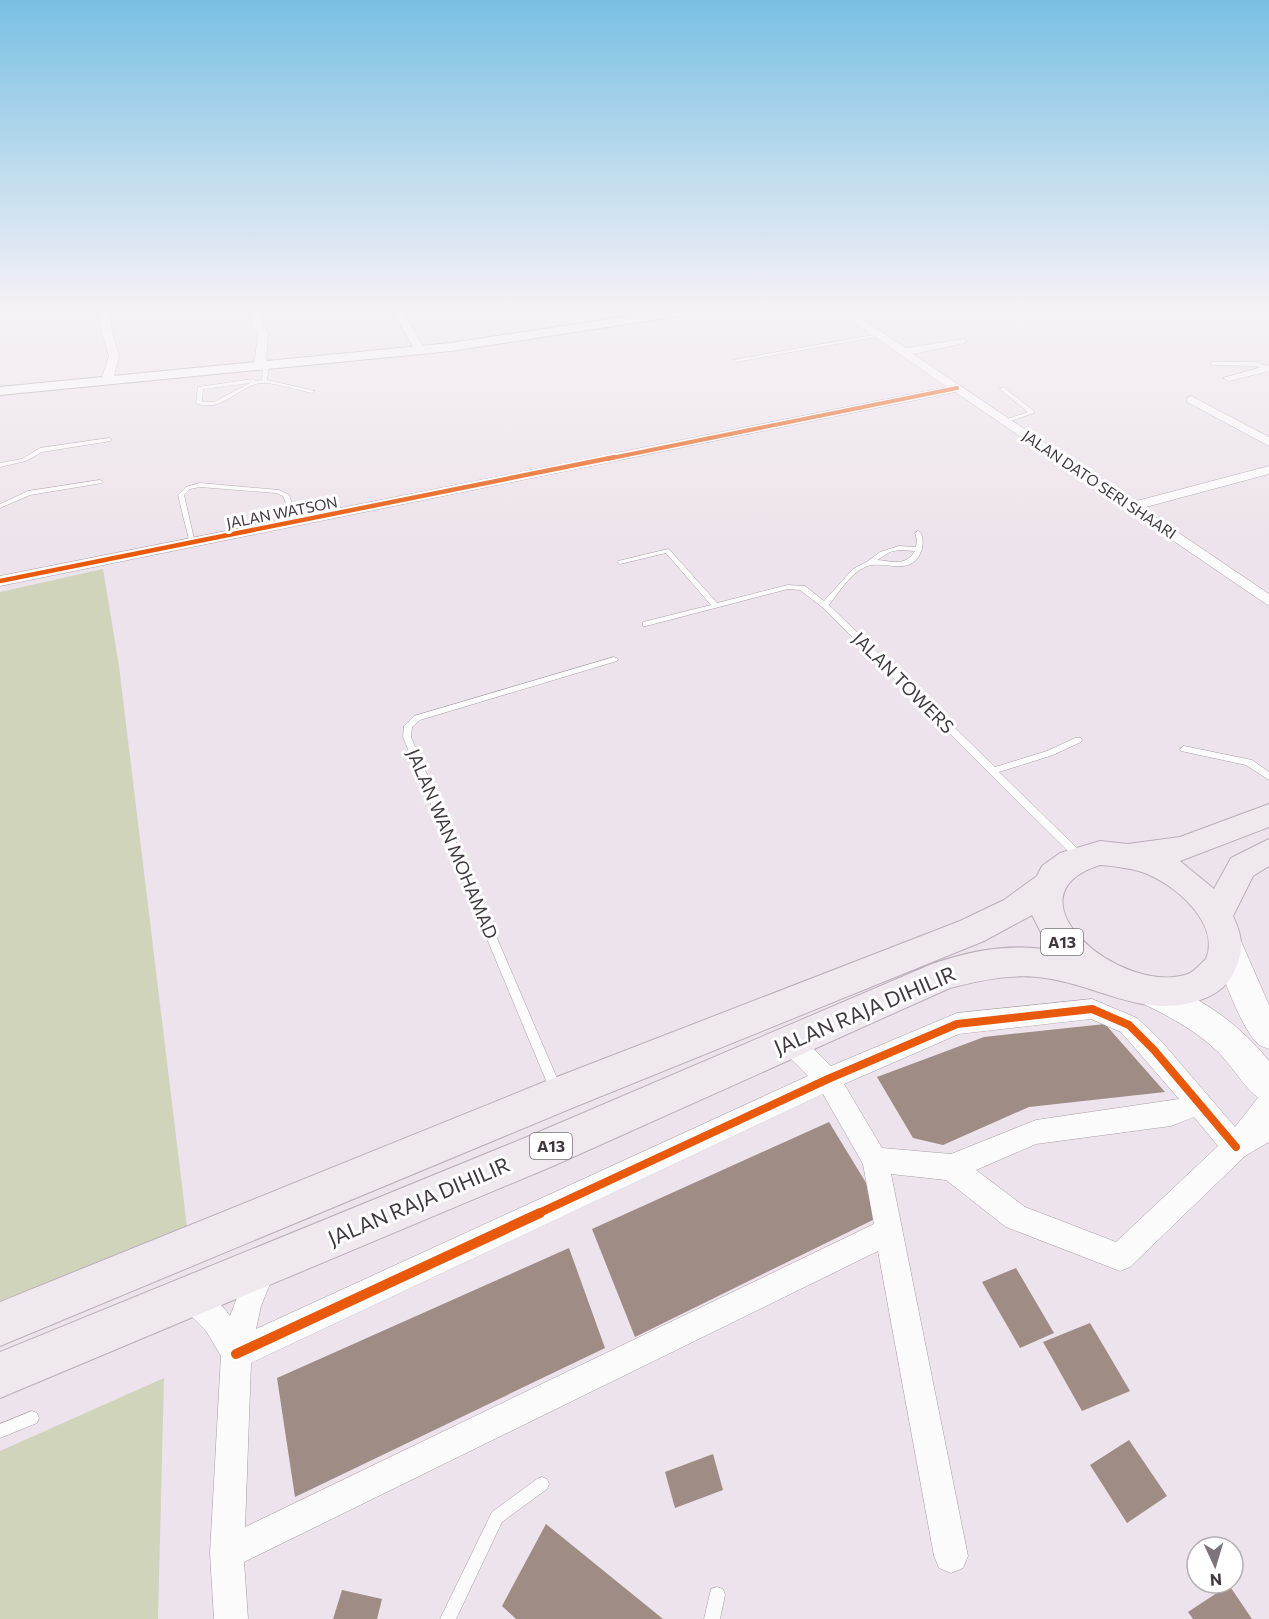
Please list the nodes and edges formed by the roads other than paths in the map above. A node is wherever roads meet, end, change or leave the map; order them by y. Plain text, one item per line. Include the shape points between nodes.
1 (72, 384) edge
2 (234, 384) edge
3 (249, 384) edge
4 (276, 384) edge
5 (950, 384) edge
6 (957, 388) junction
7 (1003, 389) dead end
8 (0, 391) edge
9 (312, 391) dead end
10 (1191, 400) dead end
11 (1006, 421) junction
12 (110, 440) dead end
13 (1269, 442) edge
14 (0, 465) edge
15 (1269, 470) edge
16 (100, 482) dead end
17 (0, 506) edge
18 (1132, 507) junction
19 (296, 522) junction
20 (918, 533) dead end
21 (192, 543) junction
22 (919, 549) junction
23 (620, 562) dead end
24 (871, 562) junction
25 (0, 581) edge
26 (1269, 602) edge
27 (825, 605) junction
28 (716, 606) junction
29 (646, 624) dead end
30 (614, 659) dead end
31 (1078, 740) dead end
32 (1184, 749) dead end
33 (993, 771) junction
34 (1269, 777) edge
35 (1269, 815) edge
36 (1269, 851) edge
37 (1123, 855) junction
38 (1079, 856) junction
39 (1047, 886) junction
40 (1221, 928) junction
41 (1108, 979) junction
42 (1149, 991) junction
43 (1269, 1034) edge
44 (791, 1043) junction
45 (828, 1079) junction
46 (1269, 1088) edge
47 (558, 1095) junction
48 (1199, 1103) junction
49 (1269, 1103) edge
50 (1269, 1128) edge
51 (1236, 1148) junction
52 (875, 1160) junction
53 (951, 1167) junction
54 (889, 1231) junction
55 (263, 1267) junction
56 (186, 1296) junction
57 (0, 1324) edge
58 (71, 1346) junction
59 (236, 1354) junction
60 (0, 1358) edge
61 (0, 1375) edge
62 (32, 1418) dead end
63 (0, 1431) edge
64 (542, 1484) dead end
65 (227, 1553) junction
66 (951, 1556) dead end
67 (717, 1594) dead end
68 (231, 1619) edge
69 (448, 1619) edge
70 (712, 1619) edge

1 - 8 street
2 - 3 lane via 200,388 199,403 214,404
4 - 9 lane
5 - 6 street, JALAN DATO SERI SHAARI
6 - 11 street, JALAN DATO SERI SHAARI
6 - 19 street, JALAN WATSON
7 - 11 lane via 1032,412
10 - 13 street
11 - 18 street, JALAN DATO SERI SHAARI
12 - 14 lane via 40,450 24,460
15 - 18 street
16 - 17 lane via 28,494
18 - 26 street, JALAN DATO SERI SHAARI
19 - 21 street, JALAN WATSON
19 - 21 lane via 286,495 277,491 194,486 181,495
20 - 22 lane
21 - 25 street, JALAN WATSON
22 - 24 lane via 887,550
22 - 24 lane via 906,564
23 - 28 lane via 668,551
24 - 27 lane via 860,566
27 - 28 lane, JALAN TOWERS via 796,586
27 - 33 lane, JALAN TOWERS
28 - 29 lane, JALAN TOWERS
30 - 47 lane, JALAN WAN MOHAMAD via 417,718 408,726 407,737
31 - 33 lane
32 - 34 lane via 1249,762
33 - 38 lane, JALAN TOWERS
35 - 37 main road, A13 via 1183,849
36 - 40 main road, A13 via 1242,867
37 - 38 main road, A13
37 - 40 main road, A13 via 1151,862 1177,875 1200,894
38 - 39 main road, A13 via 1054,873
39 - 41 main road, A13 via 1045,904 1051,925 1064,945
39 - 47 main road, JALAN RAJA DIHILIR / A13 via 1016,909 972,931
40 - 42 main road, A13 via 1224,960 1214,975 1197,986 1175,992
40 - 43 main road via 1242,987
41 - 42 main road, A13
41 - 44 main road, JALAN RAJA DIHILIR / A13 via 1066,966 1022,960 986,963 944,975
42 - 46 main road via 1219,1030 1244,1053
44 - 45 street
44 - 55 main road, JALAN RAJA DIHILIR / A13
45 - 48 street via 957,1023 1092,1010 1129,1025
45 - 52 street
45 - 59 street
47 - 57 main road, JALAN RAJA DIHILIR / A13
48 - 51 street
48 - 53 street via 1171,1114 1036,1132
49 - 51 street
50 - 51 street
51 - 53 street via 1120,1257 1016,1217
52 - 53 street
52 - 54 street
54 - 65 street
54 - 66 street
55 - 56 main road, JALAN RAJA DIHILIR / A13
55 - 59 street via 247,1306
56 - 58 main road, JALAN RAJA DIHILIR / A13
56 - 59 street via 209,1310
58 - 60 main road
58 - 61 main road, JALAN RAJA DIHILIR / A13
59 - 65 street
62 - 63 lane
64 - 69 lane via 496,1517
65 - 68 street
67 - 70 lane

